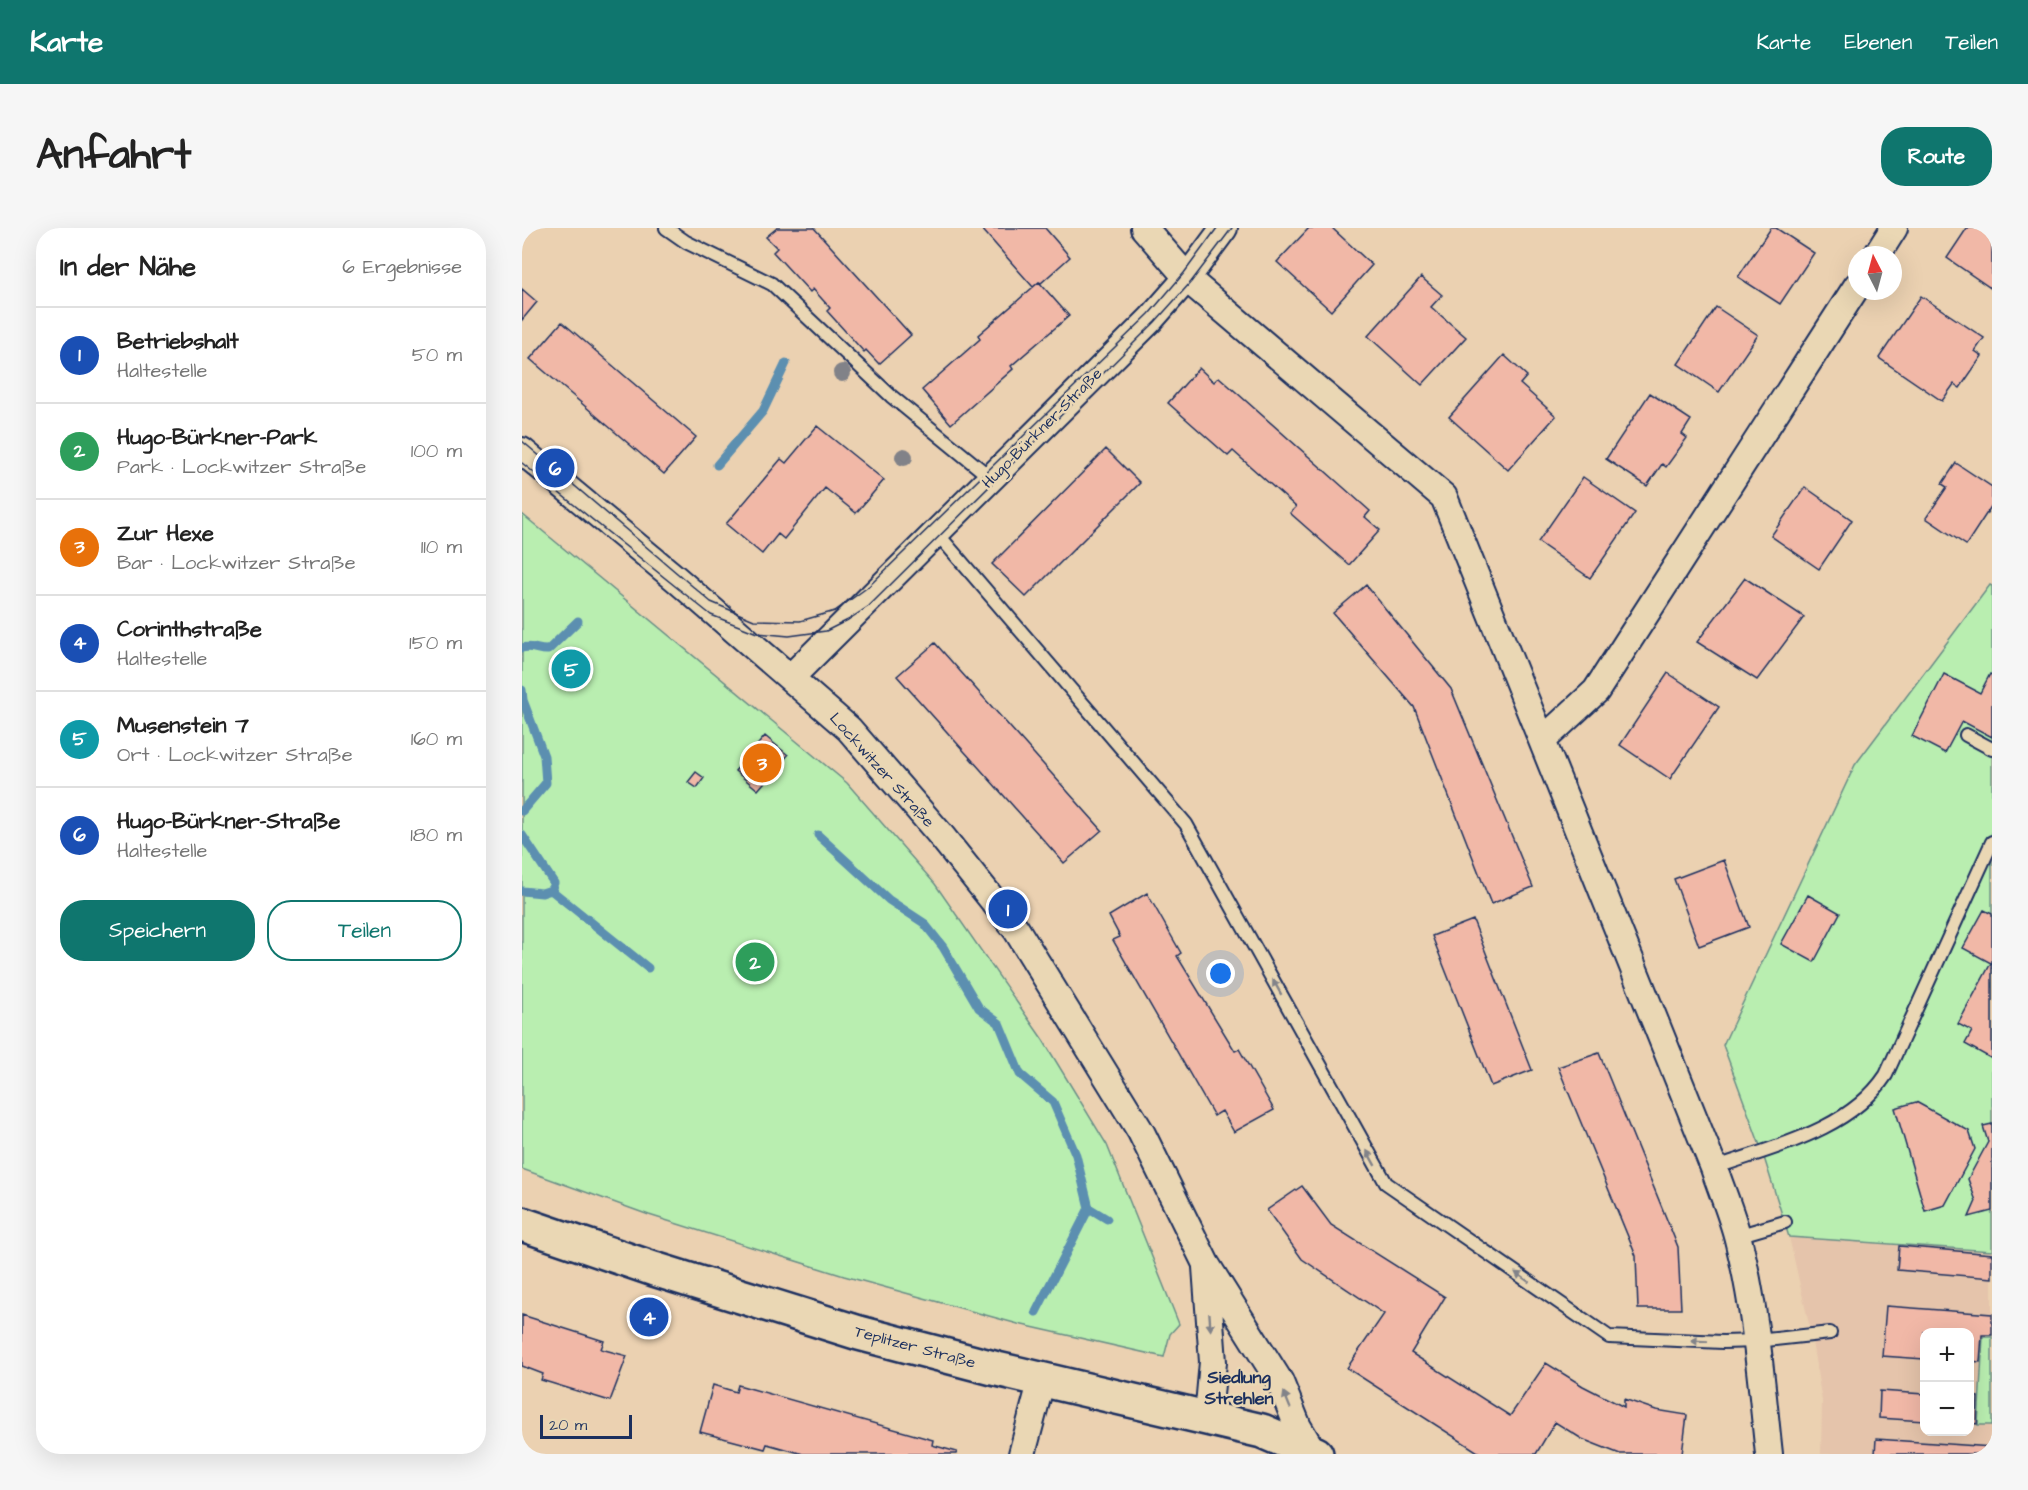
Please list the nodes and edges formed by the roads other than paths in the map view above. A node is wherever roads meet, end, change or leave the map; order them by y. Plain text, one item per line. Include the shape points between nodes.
1 (666, 228) edge
2 (1144, 228) edge
3 (1224, 228) edge
4 (1894, 228) edge
5 (1883, 246) edge
6 (1187, 278) junction
7 (1848, 300) edge
8 (522, 451) edge
9 (991, 478) junction
10 (936, 532) junction
11 (791, 677) junction
12 (1966, 735) dead end
13 (1543, 740) junction
14 (1992, 749) edge
15 (1992, 842) edge
16 (1714, 1168) junction
17 (1785, 1222) dead end
18 (522, 1224) edge
19 (1737, 1236) junction
20 (1206, 1264) junction
21 (1830, 1333) dead end
22 (1757, 1341) junction
23 (1042, 1379) junction
24 (1208, 1417) junction
25 (1315, 1453) edge
26 (1022, 1454) edge
27 (1770, 1454) edge

1 - 9 lane via 686,242 772,284 891,396
2 - 6 street
3 - 6 street, Hugo-Bürkner-Straße
4 - 5 street
6 - 9 street, Hugo-Bürkner-Straße
6 - 13 street via 1444,497
7 - 13 street via 1596,691
8 - 11 street, Lockwitzer Straße
9 - 10 street, Hugo-Bürkner-Straße
10 - 11 street, Hugo-Bürkner-Straße
22 -> 10 lane via 1609,1337 1386,1183 1186,824
11 - 20 street, Lockwitzer Straße via 849,729 1016,929 1141,1132
12 - 14 lane
13 - 16 street
15 - 16 lane via 1876,1090 1833,1124
16 - 19 street
17 - 19 lane
18 - 23 main road, Teplitzer Straße via 859,1333
19 - 22 street
20 -> 24 street via 1213,1362
25 -> 20 street, Lockwitzer Straße via 1298,1427 1280,1382
21 - 22 lane
22 - 27 street
23 - 24 main road, Teplitzer Straße
23 - 26 street
24 - 25 main road, Teplitzer Straße via 1262,1431

